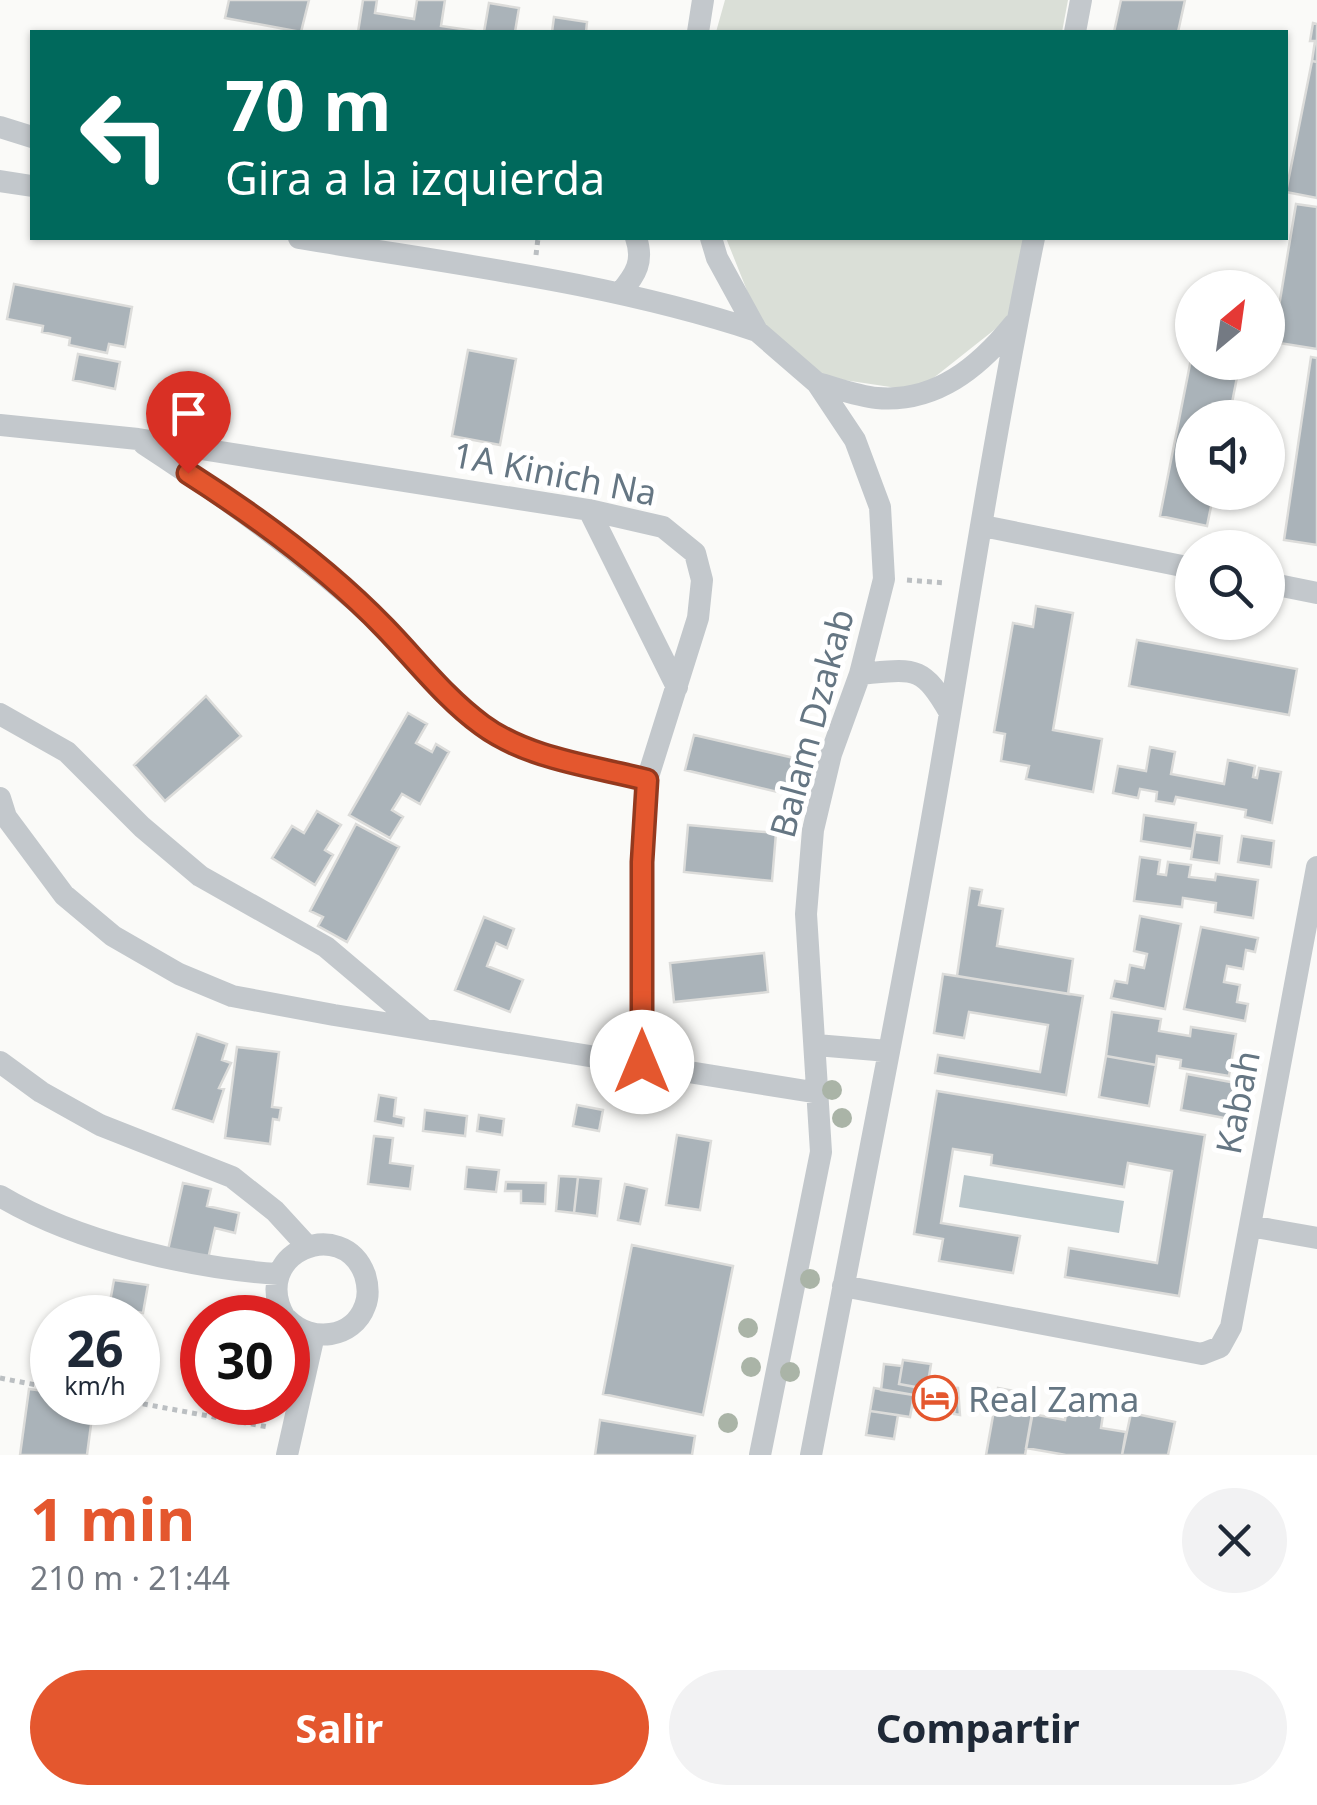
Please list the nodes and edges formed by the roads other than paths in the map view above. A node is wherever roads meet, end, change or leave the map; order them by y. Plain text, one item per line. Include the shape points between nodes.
1 (703, 0) edge
2 (1081, 0) edge
3 (698, 30) edge
4 (1075, 30) edge
5 (0, 127) edge
6 (30, 136) edge
7 (0, 181) edge
8 (30, 186) edge
9 (311, 240) edge
10 (636, 240) edge
11 (712, 240) edge
12 (1034, 240) edge
13 (621, 292) junction
14 (1016, 322) junction
15 (757, 331) junction
16 (817, 383) junction
17 (0, 425) edge
18 (138, 440) junction
19 (589, 510) junction
20 (983, 526) junction
21 (1175, 565) edge
22 (1285, 587) edge
23 (1317, 594) edge
24 (860, 674) junction
25 (676, 687) junction
26 (0, 714) edge
27 (950, 714) junction
28 (647, 780) junction
29 (0, 798) edge
30 (1317, 867) edge
31 (1313, 908) edge
32 (423, 1029) junction
33 (816, 1045) junction
34 (888, 1051) junction
35 (0, 1062) edge
36 (642, 1062) junction
37 (819, 1093) junction
38 (0, 1196) edge
39 (1250, 1226) junction
40 (1317, 1238) edge
41 (308, 1246) junction
42 (278, 1274) junction
43 (843, 1286) junction
44 (276, 1295) edge
45 (310, 1333) edge
46 (314, 1335) junction
47 (287, 1455) edge
48 (760, 1455) edge
49 (811, 1455) edge

1 - 3 street
2 - 4 street
5 - 6 street
7 - 8 street
9 - 13 street
10 - 13 street via 641,259
11 - 15 street, Balam Dzakab
12 - 14 street
13 - 15 street
14 - 16 street via 990,354 918,397 876,398
14 - 20 street
15 - 16 street, Balam Dzakab
16 - 24 street, Balam Dzakab via 854,440 880,506 884,579
17 - 18 street, 1A Kinich Na
18 - 19 street, 1A Kinich Na
18 - 28 street via 327,576 483,726 527,750
19 - 25 street
19 - 25 street, 1A Kinich Na via 663,526 694,552 702,580 698,618
20 - 21 street
20 - 27 street
22 - 23 street
24 - 27 street via 918,674 932,683
24 - 33 street, Balam Dzakab via 813,830 806,914
25 - 28 street, 1A Kinich Na
26 - 32 street via 67,752 200,876 326,947
27 - 34 street
28 - 36 street, 1A Kinich Na
29 - 32 street via 6,817 64,895 112,936 179,974 232,996
30 - 31 street, Kabah
31 - 39 street, Kabah
32 - 36 street
33 - 34 street
33 - 37 street, Balam Dzakab
34 - 43 street
35 - 41 street via 100,1124 232,1177
36 - 37 street
37 - 48 street, Balam Dzakab via 820,1152
38 - 42 street via 76,1231
39 - 40 street
39 - 43 street, Kabah via 1231,1327 1220,1348 1202,1354
41 - 42 street
41 - 46 street via 345,1250 362,1269 368,1294 350,1326
42 - 44 street
43 - 49 street
45 - 46 street
46 - 47 street

